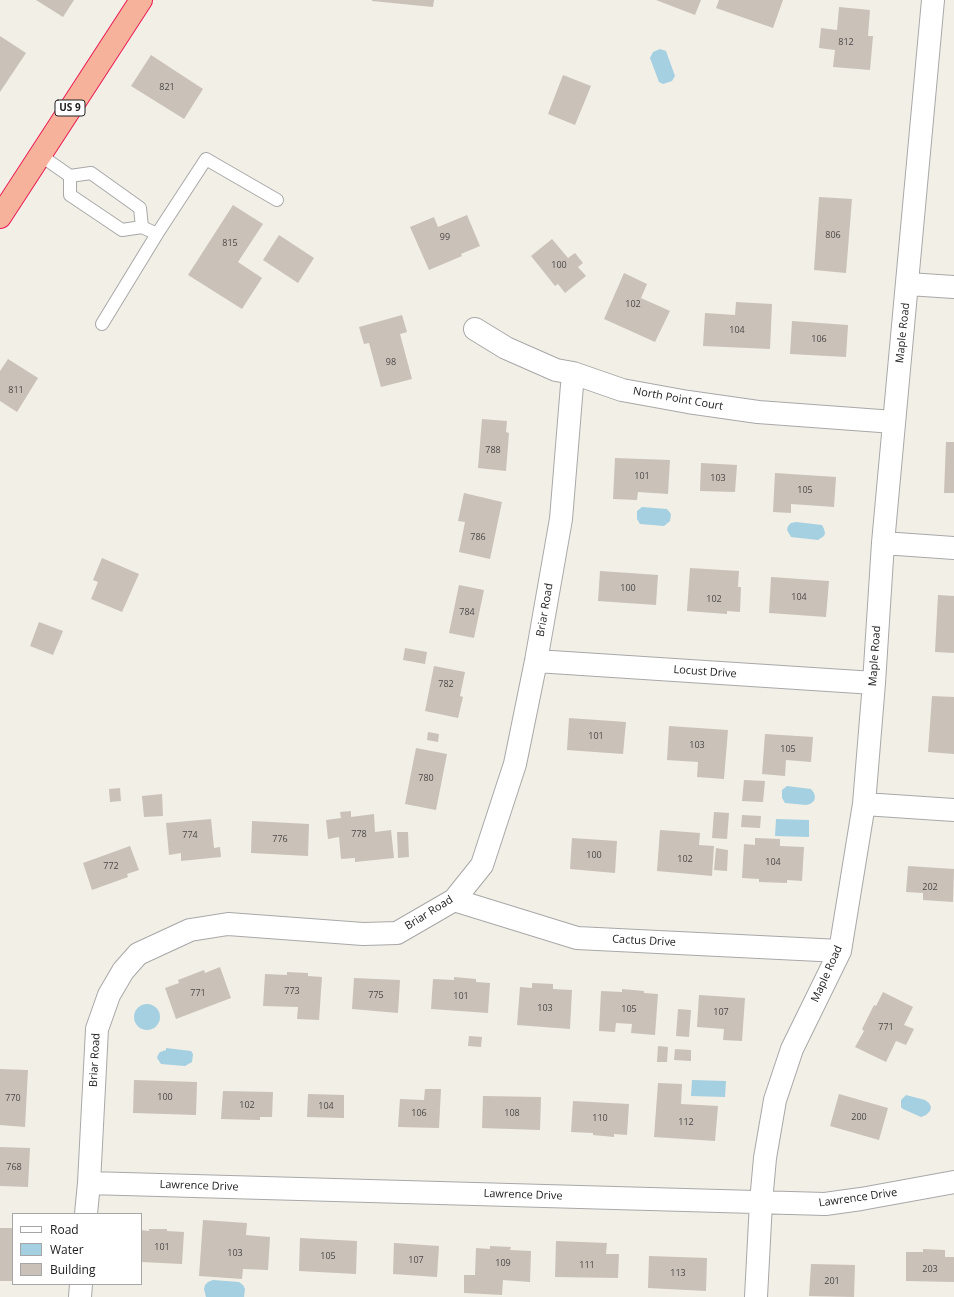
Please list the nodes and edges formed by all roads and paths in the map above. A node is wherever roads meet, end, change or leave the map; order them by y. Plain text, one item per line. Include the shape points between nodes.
1 (141, 0) edge
2 (933, 0) edge
3 (40, 156) junction
4 (70, 176) junction
5 (277, 200) dead end
6 (0, 217) edge
7 (142, 227) junction
8 (157, 234) junction
9 (908, 284) junction
10 (954, 287) edge
11 (102, 324) dead end
12 (475, 329) dead end
13 (573, 373) junction
14 (894, 422) junction
15 (882, 543) junction
16 (954, 548) edge
17 (536, 661) junction
18 (874, 683) junction
19 (864, 804) junction
20 (954, 810) edge
21 (454, 900) junction
22 (840, 951) junction
23 (954, 1182) edge
24 (89, 1183) junction
25 (761, 1202) junction
26 (86, 1213) edge
27 (81, 1285) edge
28 (80, 1297) edge
29 (756, 1297) edge

1 - 3 highway, US 9
2 - 9 street, Maple Road
3 - 4 lane
3 - 6 highway, US 9
4 - 7 lane via 91,173 140,208
4 - 7 lane via 70,195 122,230
5 - 8 lane via 206,158
7 - 8 lane
8 - 11 lane
9 - 10 street
9 - 14 street, Maple Road
12 - 13 street, North Point Court via 506,348 556,370
13 - 14 street, North Point Court via 622,390 688,402 758,412
13 - 17 street, Briar Road via 561,519
14 - 15 street, Maple Road
15 - 16 street
15 - 18 street, Maple Road
17 - 18 street, Locust Drive
17 - 21 street, Briar Road via 515,764 482,865
18 - 19 street, Maple Road
19 - 20 street
19 - 22 street, Maple Road
21 - 22 street, Cactus Drive via 577,938
21 - 24 street, Briar Road via 397,933 363,934 228,924 190,930 138,954 123,971 108,995 97,1029
22 - 25 street, Maple Road via 792,1048 775,1100 765,1158
23 - 25 street, Lawrence Drive via 825,1204
24 - 25 street, Lawrence Drive
24 - 26 street, Briar Road
25 - 29 street, Maple Road
27 - 28 street

